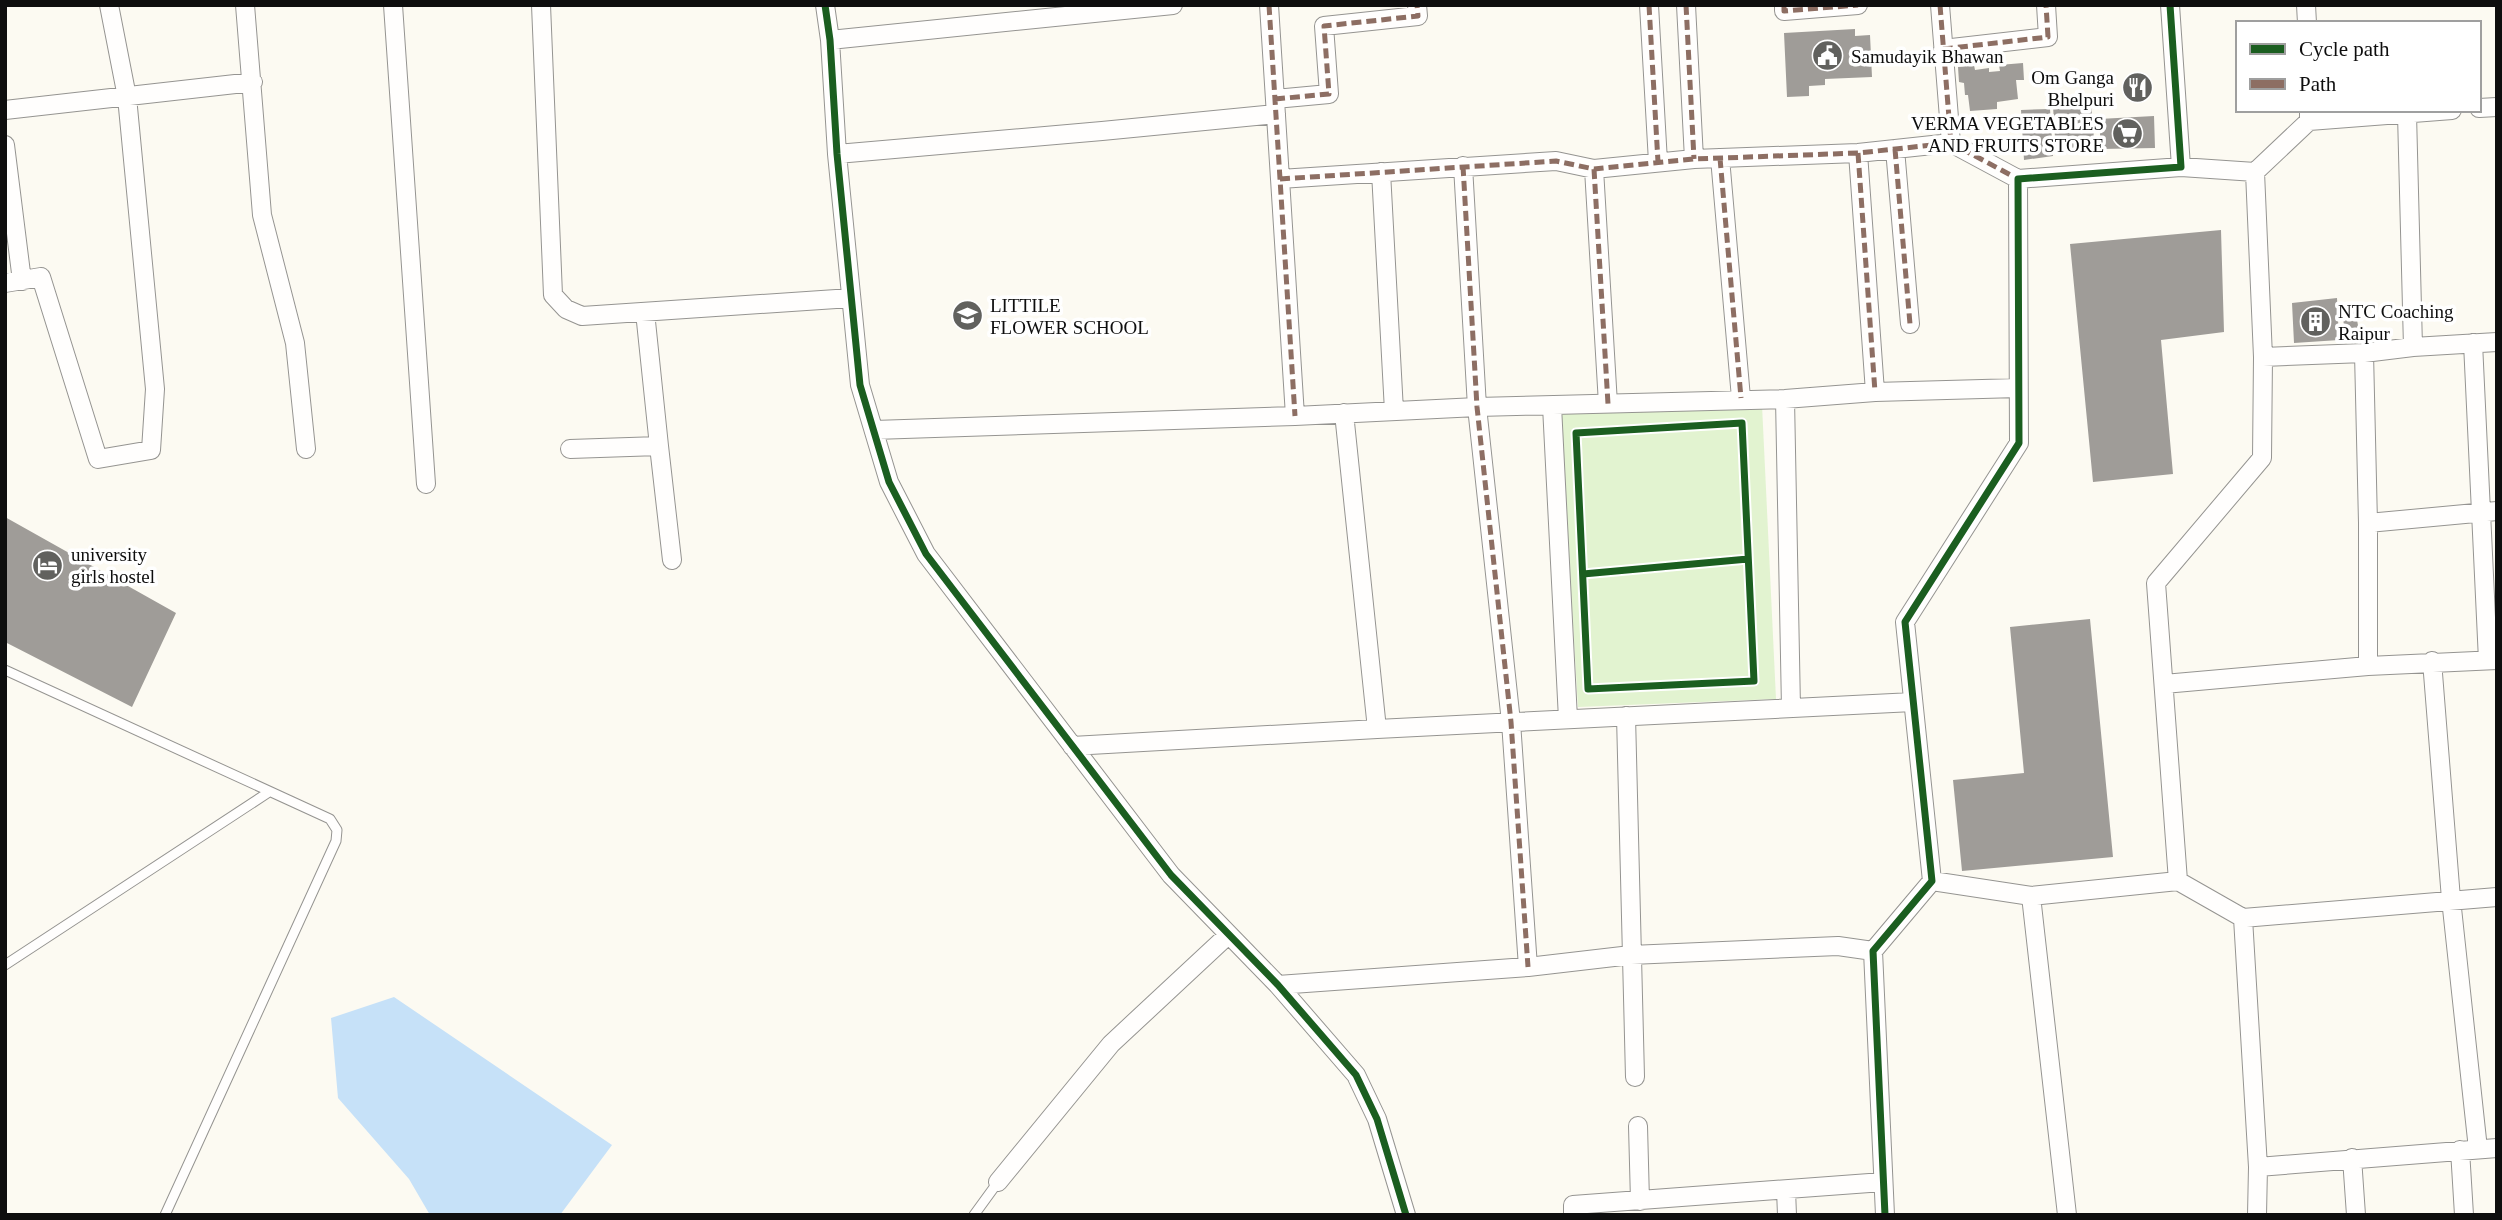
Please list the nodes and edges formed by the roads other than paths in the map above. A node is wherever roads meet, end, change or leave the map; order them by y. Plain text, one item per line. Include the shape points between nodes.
1 (109, 5) edge
2 (246, 5) edge
3 (393, 5) edge
4 (541, 5) edge
5 (825, 5) edge
6 (1173, 5) edge
7 (1269, 5) edge
8 (1418, 5) edge
9 (1649, 5) edge
10 (1686, 5) edge
11 (1784, 5) edge
12 (1858, 5) edge
13 (1940, 5) edge
14 (2046, 5) edge
15 (2171, 5) edge
16 (830, 40) junction
17 (1943, 49) junction
18 (253, 82) junction
19 (127, 97) junction
20 (1276, 106) junction
21 (5, 110) edge
22 (2430, 112) edge
23 (2407, 114) junction
24 (2309, 115) edge
25 (1951, 143) junction
26 (5, 145) edge
27 (1895, 149) junction
28 (1858, 153) junction
29 (836, 154) junction
30 (1720, 158) junction
31 (1694, 159) junction
32 (1658, 162) junction
33 (1463, 166) junction
34 (2181, 167) junction
35 (1594, 169) junction
36 (1381, 172) junction
37 (2255, 172) junction
38 (1280, 179) junction
39 (2018, 179) junction
40 (13, 282) edge
41 (851, 298) junction
42 (645, 312) junction
43 (1910, 324) dead end
44 (2497, 342) edge
45 (2473, 343) junction
46 (2413, 347) junction
47 (2364, 353) junction
48 (2263, 357) junction
49 (2018, 388) junction
50 (1875, 392) junction
51 (1741, 398) junction
52 (1785, 399) junction
53 (1608, 404) junction
54 (1478, 407) junction
55 (1552, 407) junction
56 (1394, 411) junction
57 (1344, 413) junction
58 (1295, 416) junction
59 (874, 430) junction
60 (659, 446) junction
61 (306, 449) dead end
62 (570, 449) dead end
63 (426, 484) dead end
64 (2490, 511) edge
65 (2368, 523) junction
66 (671, 560) dead end
67 (2492, 660) edge
68 (2432, 662) junction
69 (2368, 666) junction
70 (5, 670) edge
71 (2164, 684) junction
72 (1913, 702) junction
73 (1791, 708) junction
74 (1626, 716) junction
75 (1568, 719) junction
76 (1511, 722) junction
77 (1377, 729) junction
78 (1072, 746) junction
79 (268, 792) junction
80 (1932, 881) junction
81 (2178, 881) junction
82 (2031, 896) junction
83 (2497, 897) edge
84 (2451, 899) junction
85 (2244, 918) junction
86 (1228, 935) junction
87 (1873, 951) junction
88 (1631, 955) junction
89 (5, 965) edge
90 (1528, 967) junction
91 (1278, 985) junction
92 (1635, 1077) dead end
93 (1637, 1126) dead end
94 (2497, 1148) edge
95 (2469, 1150) junction
96 (2352, 1158) junction
97 (2258, 1167) junction
98 (1883, 1181) junction
99 (998, 1182) joint
100 (1786, 1190) junction
101 (1640, 1201) junction
102 (1665, 1207) edge
103 (165, 1215) edge
104 (974, 1215) edge
105 (1406, 1215) edge
106 (1573, 1215) edge
107 (1787, 1215) edge
108 (1885, 1215) edge
109 (2067, 1215) edge
110 (2257, 1215) edge
111 (2356, 1215) edge
112 (2464, 1215) edge

1 - 19 street
2 - 18 street
3 - 63 street
4 - 42 street via 553,295 566,309 582,316
5 - 16 street
6 - 16 street
7 - 20 street
8 - 20 street via 1418,16 1324,26 1329,94
9 - 32 street
10 - 31 street
11 - 12 street via 1784,11
13 - 17 street
14 - 17 street via 2048,37
15 - 34 street
16 - 29 street
17 - 25 street
18 - 19 street
18 - 61 street via 262,215 295,343
19 - 21 street
19 - 40 street via 155,389 151,450 98,459 41,277
20 - 29 street via 1102,131
20 - 38 street
22 - 23 street
23 - 24 street
23 - 46 street
24 - 37 street
25 - 27 street
25 - 39 street
26 - 40 street
27 - 28 street
27 - 43 street
28 - 30 street
28 - 50 street
29 - 41 street
30 - 31 street
30 - 51 street
31 - 32 street
32 - 35 street
33 - 35 street via 1556,161
33 - 36 street
33 - 54 street
34 - 37 street
34 - 39 street
35 - 53 street
36 - 38 street
36 - 56 street
37 - 48 street
38 - 58 street
39 - 49 street
41 - 42 street
41 - 59 street via 860,385
42 - 60 street
44 - 45 street
45 - 46 street
45 - 64 street
46 - 47 street
47 - 48 street
47 - 65 street
48 - 71 street via 2262,458 2156,583
49 - 50 street
49 - 72 street via 2019,443 1905,622
50 - 52 street
51 - 52 street
51 - 53 street
52 - 73 street
53 - 55 street
54 - 55 street
54 - 56 street
54 - 76 street
55 - 75 street
56 - 57 street
57 - 58 street
57 - 77 street
58 - 59 street
59 - 78 street via 888,482 926,554
60 - 62 street
60 - 66 street
64 - 65 street
64 - 67 street
65 - 69 street
67 - 68 street
68 - 69 street
68 - 84 street
69 - 71 street
70 - 79 lane
71 - 81 street
72 - 73 street
72 - 80 street
73 - 74 street
74 - 75 street
74 - 88 street
75 - 76 street
76 - 77 street
76 - 90 street
77 - 78 street
78 - 86 street via 1171,875
79 - 89 lane
79 - 103 lane via 330,819 337,830 336,841
80 - 82 street
80 - 87 street
81 - 82 street
81 - 85 street
82 - 109 street
83 - 84 street
84 - 85 street
84 - 95 street
85 - 97 street
86 - 91 street
86 - 99 street via 1111,1044
87 - 88 street via 1838,946
87 - 98 street
88 - 90 street
88 - 92 street
90 - 91 street
91 - 105 street via 1356,1075 1377,1119
93 - 101 street
94 - 95 street
95 - 96 street
95 - 112 street
96 - 97 street
96 - 111 street
97 - 110 street
98 - 100 street
98 - 108 street
99 - 104 lane
100 - 102 street
100 - 107 street
101 - 102 street
101 - 106 street via 1573,1205

